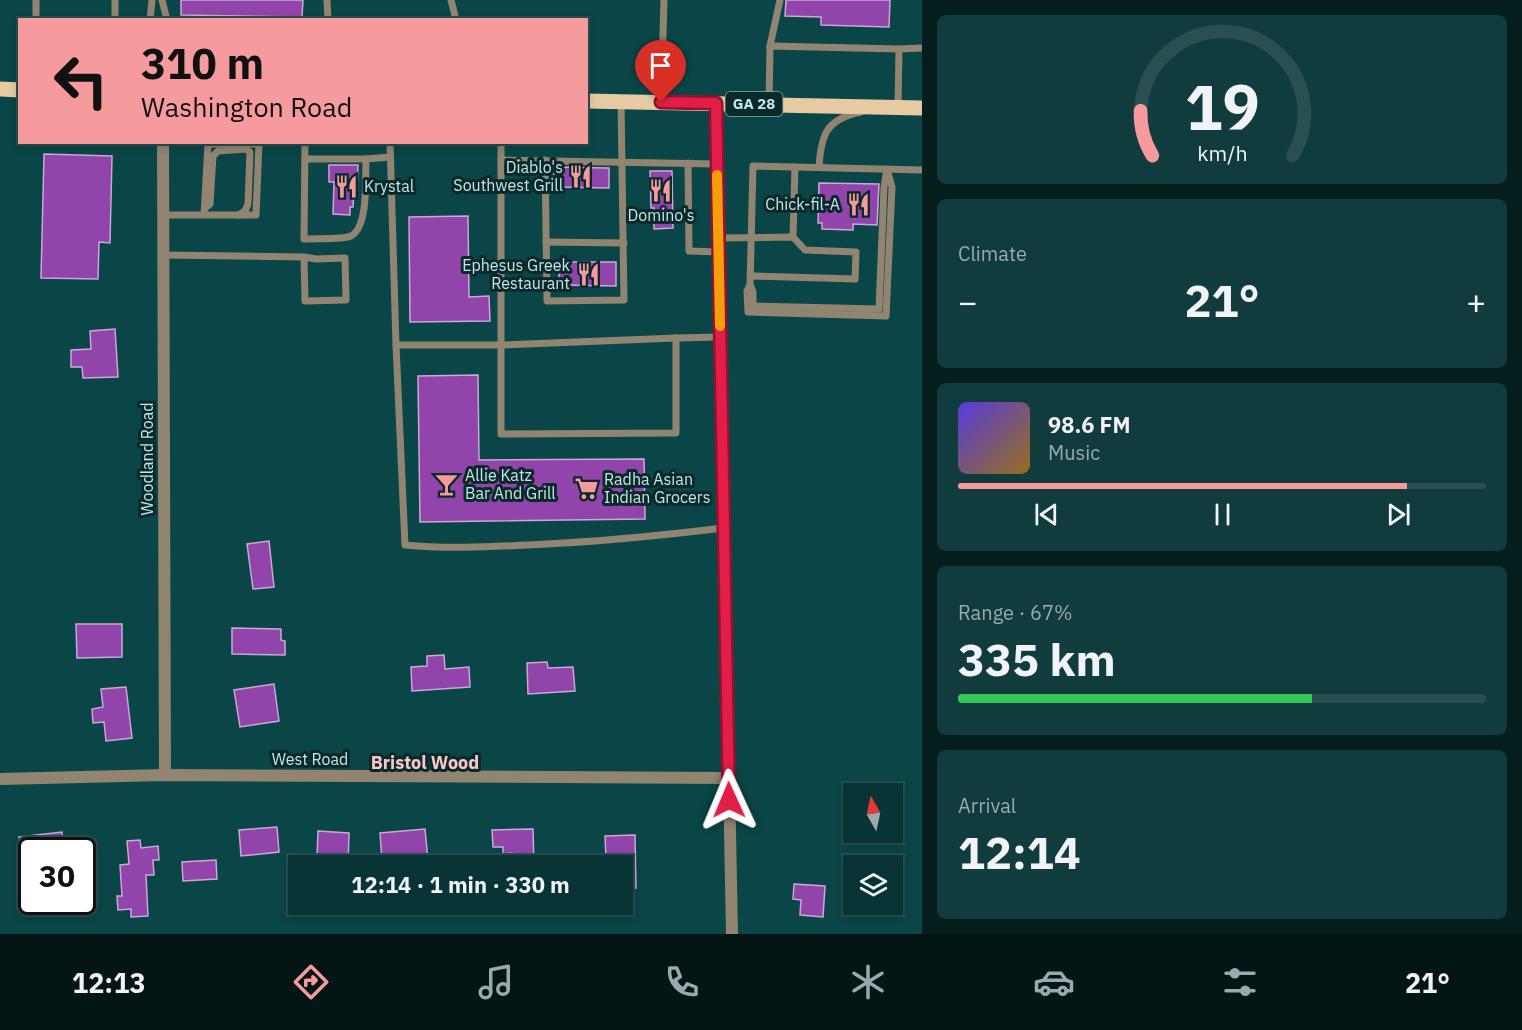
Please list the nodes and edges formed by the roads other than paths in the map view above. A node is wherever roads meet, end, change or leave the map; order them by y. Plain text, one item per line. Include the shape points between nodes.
1 (36, 0) edge
2 (114, 0) edge
3 (152, 0) edge
4 (162, 0) edge
5 (327, 0) edge
6 (451, 0) edge
7 (663, 0) edge
8 (780, 0) edge
9 (36, 18) edge
10 (115, 18) edge
11 (150, 18) edge
12 (166, 18) edge
13 (328, 18) edge
14 (456, 18) edge
15 (770, 46) junction
16 (922, 48) edge
17 (899, 49) junction
18 (0, 89) edge
19 (18, 90) edge
20 (588, 101) edge
21 (621, 102) junction
22 (661, 102) junction
23 (716, 103) junction
24 (769, 104) junction
25 (895, 107) junction
26 (922, 108) edge
27 (163, 144) edge
28 (305, 144) edge
29 (390, 144) edge
30 (501, 144) edge
31 (390, 157) junction
32 (305, 159) junction
33 (366, 159) junction
34 (501, 160) junction
35 (545, 160) junction
36 (623, 163) junction
37 (688, 163) junction
38 (717, 164) junction
39 (795, 167) junction
40 (819, 167) junction
41 (887, 169) junction
42 (922, 170) edge
43 (205, 211) junction
44 (163, 215) junction
45 (239, 215) junction
46 (718, 237) junction
47 (751, 237) junction
48 (793, 237) junction
49 (546, 242) junction
50 (624, 243) junction
51 (718, 252) junction
52 (163, 255) junction
53 (304, 257) junction
54 (751, 276) junction
55 (720, 337) junction
56 (676, 338) junction
57 (396, 345) junction
58 (501, 345) junction
59 (723, 528) junction
60 (165, 775) junction
61 (728, 778) junction
62 (0, 779) edge
63 (732, 934) edge

1 - 9 lane
2 - 10 lane
3 - 11 lane
4 - 12 lane
5 - 13 lane
6 - 14 lane
7 - 22 lane
8 - 15 lane
15 - 17 lane
15 - 24 lane
16 - 17 lane
17 - 25 lane
18 - 19 main road
20 - 21 main road, GA 28
21 - 22 main road, GA 28
21 - 36 lane
22 - 23 main road, GA 28
23 - 24 main road, GA 28
23 - 38 street
24 - 25 main road, GA 28
25 - 26 main road, GA 28
25 - 40 lane via 858,112 831,126 822,137
27 - 44 street, Woodland Road
28 - 32 lane
29 - 31 lane
30 - 34 lane
31 - 33 lane
31 - 57 lane
32 - 33 lane
32 - 33 lane via 304,238 350,237 360,228
34 - 35 lane
34 - 58 lane
35 - 36 lane
35 - 49 lane
36 - 37 lane
36 - 50 lane
37 - 38 lane
37 - 51 lane via 689,251
38 - 46 street
39 - 40 lane
39 - 47 lane via 753,166
39 - 48 lane
40 - 41 lane
41 - 42 lane
41 - 54 lane via 879,309 753,306
43 - 44 lane
43 - 45 lane
43 - 45 lane via 210,204 213,156 218,151 246,149 248,204
43 - 45 lane via 208,144 259,144 256,215
44 - 52 street, Woodland Road
46 - 47 lane
46 - 51 street
47 - 48 lane
47 - 54 lane
48 - 54 lane via 806,250 856,252 855,279
49 - 50 lane
49 - 50 lane via 547,301 624,300
51 - 55 street
52 - 53 lane
52 - 60 street, Woodland Road
53 - 53 lane via 345,258 346,300 305,301
55 - 56 lane
55 - 59 street
56 - 58 lane
56 - 58 lane via 676,433 501,434
57 - 58 lane
57 - 59 lane via 405,545 440,549 570,543
59 - 61 street
60 - 61 street, West Road
60 - 62 street, West Road
61 - 63 street

